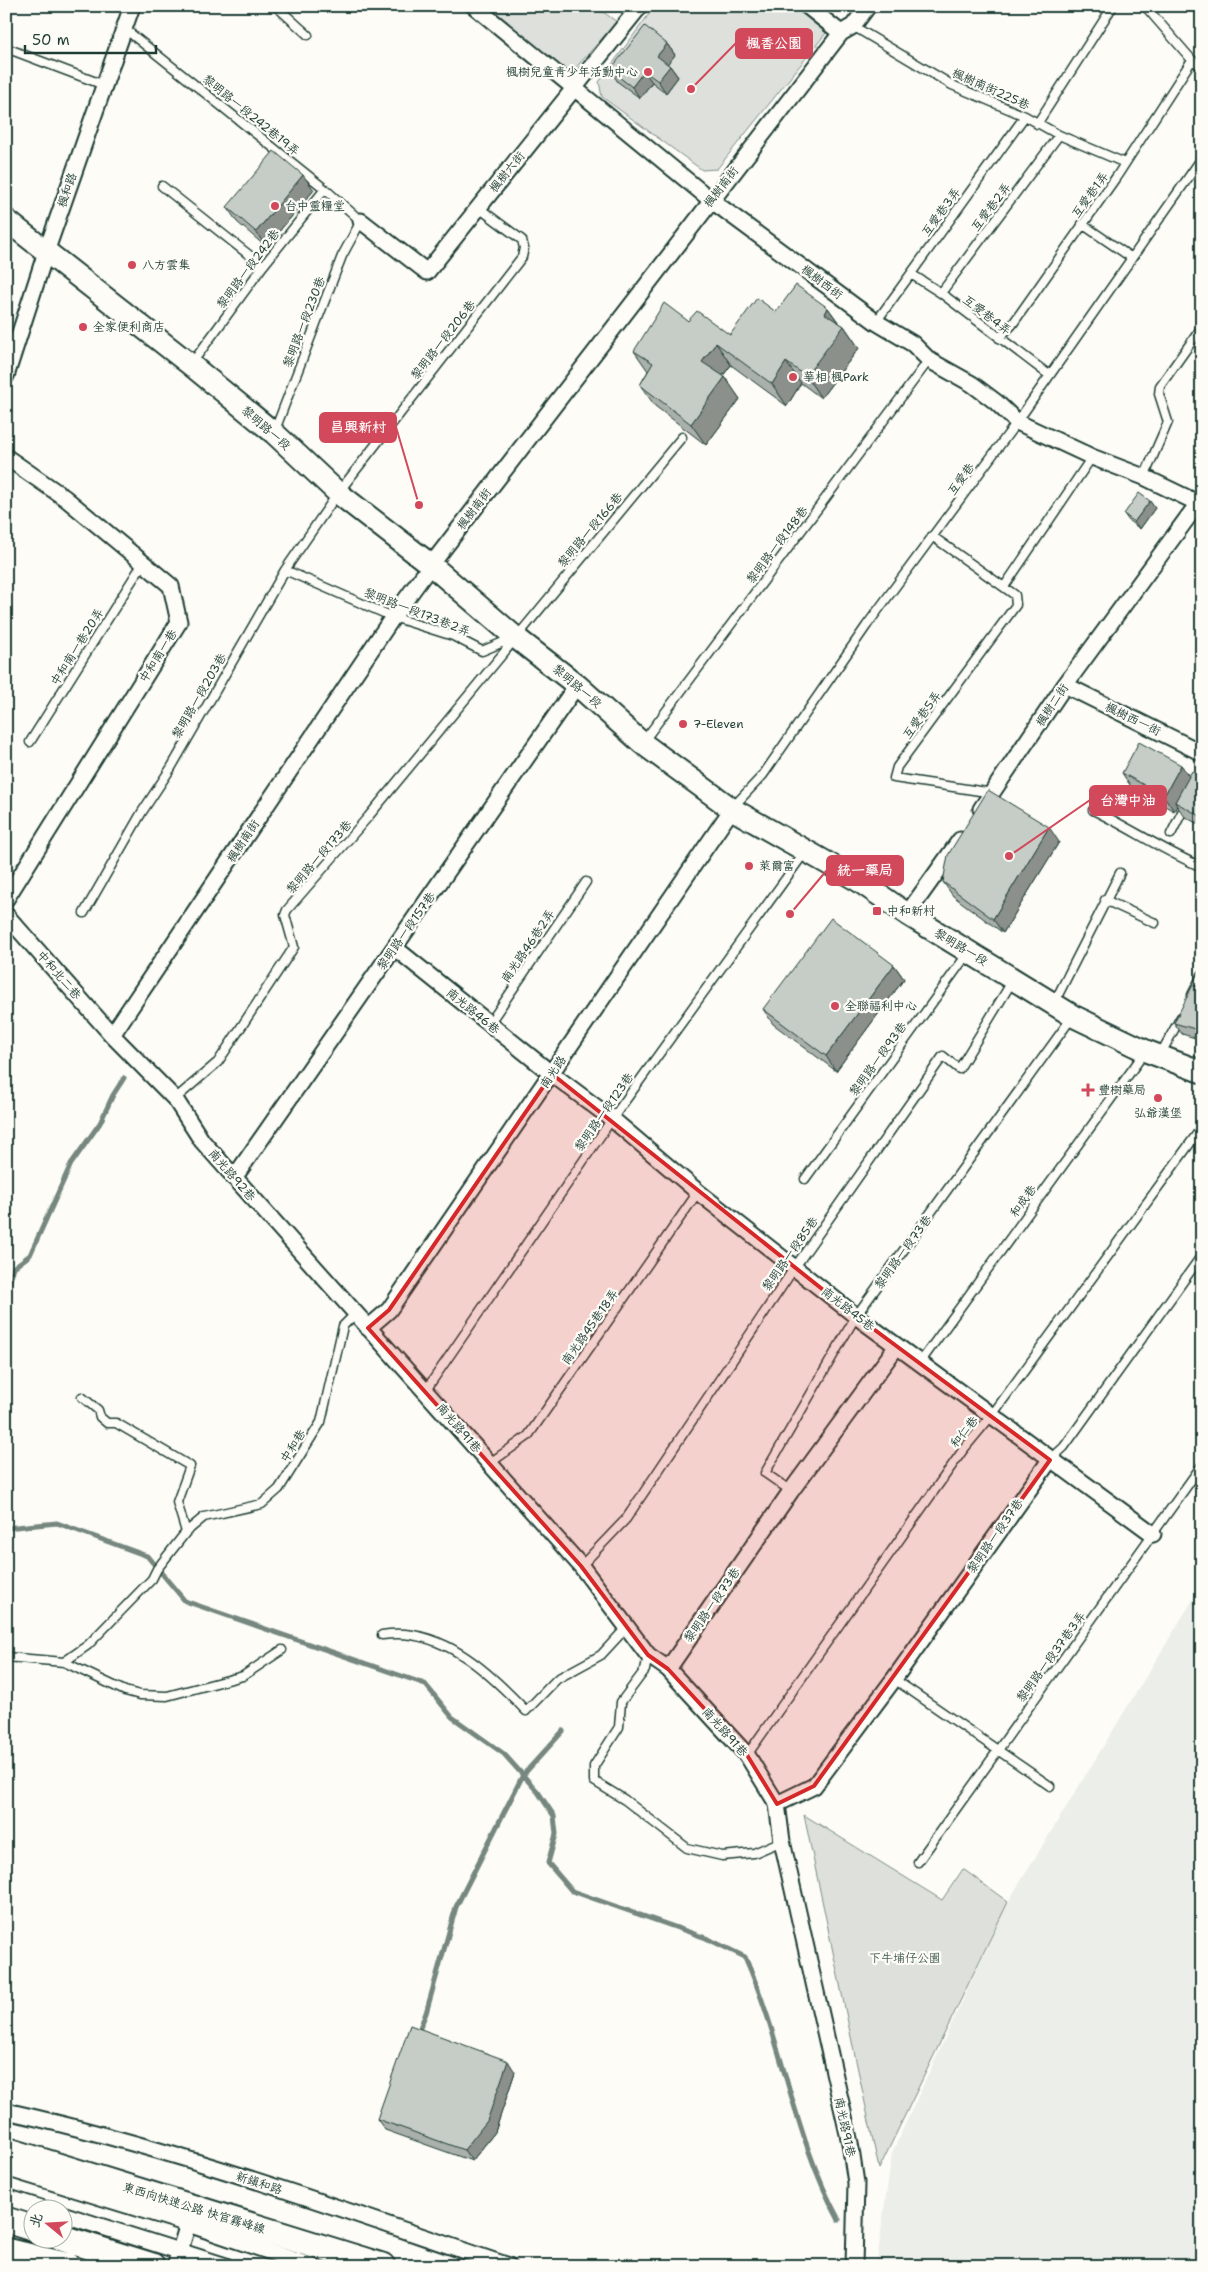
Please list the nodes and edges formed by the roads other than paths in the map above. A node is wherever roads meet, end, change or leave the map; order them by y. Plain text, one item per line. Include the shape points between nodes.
1 (132, 6) edge
2 (276, 6) edge
3 (474, 6) edge
4 (640, 6) edge
5 (807, 6) edge
6 (868, 6) edge
7 (1113, 6) edge
8 (1146, 6) edge
9 (125, 29) junction
10 (847, 29) junction
11 (308, 35) dead end
12 (6, 48) edge
13 (1192, 60) junction
14 (1202, 67) edge
15 (104, 85) junction
16 (575, 87) junction
17 (1025, 116) junction
18 (1037, 124) junction
19 (1059, 135) junction
20 (1202, 158) edge
21 (1125, 163) junction
22 (162, 186) dead end
23 (325, 189) junction
24 (711, 200) junction
25 (479, 208) junction
26 (6, 220) edge
27 (361, 221) junction
28 (1082, 224) junction
29 (46, 252) junction
30 (1132, 258) junction
31 (263, 266) junction
32 (911, 274) junction
33 (941, 293) junction
34 (876, 322) junction
35 (1202, 327) edge
36 (999, 338) junction
37 (930, 360) junction
38 (191, 365) junction
39 (1050, 375) junction
40 (6, 376) edge
41 (1017, 422) junction
42 (274, 433) junction
43 (682, 437) edge
44 (6, 457) edge
45 (1092, 457) junction
46 (1144, 477) junction
47 (338, 493) junction
48 (1201, 502) edge
49 (932, 536) junction
50 (143, 564) junction
51 (431, 565) junction
52 (284, 570) junction
53 (1004, 587) junction
54 (393, 617) junction
55 (514, 637) junction
56 (577, 685) junction
57 (1065, 685) junction
58 (30, 742) dead end
59 (642, 743) junction
60 (1202, 753) edge
61 (992, 793) junction
62 (1188, 799) edge
63 (732, 809) junction
64 (1093, 810) dead end
65 (1171, 834) dead end
66 (807, 851) junction
67 (1202, 867) edge
68 (1120, 873) dead end
69 (586, 882) dead end
70 (6, 899) edge
71 (1105, 900) junction
72 (84, 914) dead end
73 (907, 914) junction
74 (6, 915) edge
75 (1155, 923) dead end
76 (395, 948) junction
77 (969, 952) junction
78 (1202, 975) edge
79 (1014, 978) junction
80 (1190, 1000) edge
81 (1054, 1003) junction
82 (1186, 1008) edge
83 (1074, 1016) junction
84 (489, 1024) junction
85 (112, 1035) junction
86 (1152, 1054) junction
87 (1202, 1072) edge
88 (552, 1074) junction
89 (175, 1099) junction
90 (612, 1119) junction
91 (1202, 1126) edge
92 (234, 1178) junction
93 (805, 1179) dead end
94 (698, 1192) junction
95 (1202, 1255) edge
96 (795, 1267) junction
97 (354, 1314) junction
98 (856, 1316) junction
99 (368, 1328) junction
100 (897, 1346) junction
101 (919, 1364) junction
102 (426, 1390) junction
103 (82, 1397) dead end
104 (992, 1416) junction
105 (1050, 1460) junction
106 (490, 1463) junction
107 (1202, 1465) edge
108 (791, 1491) junction
109 (186, 1532) junction
110 (1154, 1534) junction
111 (581, 1566) junction
112 (626, 1628) junction
113 (382, 1635) dead end
114 (282, 1650) dead end
115 (648, 1656) junction
116 (6, 1657) edge
117 (64, 1662) junction
118 (668, 1669) junction
119 (894, 1679) junction
120 (998, 1751) junction
121 (747, 1755) junction
122 (1050, 1786) dead end
123 (777, 1804) junction
124 (782, 1840) junction
125 (918, 1862) dead end
126 (6, 2110) edge
127 (6, 2150) edge
128 (6, 2168) edge
129 (6, 2197) edge
130 (22, 2202) edge
131 (167, 2218) junction
132 (72, 2219) edge
133 (6, 2220) edge
134 (188, 2224) junction
135 (22, 2225) edge
136 (72, 2240) edge
137 (180, 2250) junction
138 (6, 2251) edge
139 (154, 2259) edge
140 (68, 2266) edge
141 (175, 2266) edge
142 (226, 2266) edge
143 (312, 2266) edge
144 (382, 2266) edge
145 (508, 2266) edge
146 (854, 2266) edge

1 - 9 street, 楓和路
2 - 11 lane
3 - 16 street, 楓樹西街
4 - 16 street, 楓樹六街
5 - 10 street
6 - 10 street, 楓樹南街
7 - 18 lane
8 - 13 lane
9 - 15 street, 楓和路
9 - 23 lane, 黎明路一段242巷19弄
10 - 17 lane, 楓樹南街225巷 via 952,85
10 - 24 street, 楓樹南街
12 - 15 lane
13 - 14 lane
13 - 21 lane, 互愛巷1弄
15 - 29 street, 楓和路
16 - 24 street, 楓樹西街
16 - 25 street, 楓樹六街
17 - 18 lane, 楓樹南街225巷
17 - 32 lane, 互愛巷3弄
18 - 19 lane, 楓樹南街225巷
19 - 21 lane, 楓樹南街225巷
19 - 33 lane, 互愛巷2弄
20 - 30 lane, 互愛巷
21 - 28 lane, 互愛巷1弄
22 - 31 lane
23 - 27 lane, 黎明路一段242巷19弄
23 - 31 lane, 黎明路一段242巷
24 - 34 street, 楓樹西街
24 - 51 street, 楓樹南街
25 - 27 street, 楓樹六街 via 427,272
25 - 47 lane, 黎明路一段206巷 via 522,240 522,257
26 - 29 main road, 黎明路一段
27 - 42 lane, 黎明路一段230巷 via 342,256
28 - 30 lane
28 - 36 lane, 互愛巷1弄 via 1012,325
29 - 38 main road, 黎明路一段
29 - 40 street, 楓和路
30 - 39 lane, 互愛巷
31 - 38 lane, 黎明路一段242巷
32 - 33 lane, 互愛巷4弄
32 - 34 lane, 互愛巷3弄
33 - 36 lane, 互愛巷4弄
34 - 37 street, 楓樹西街 via 914,344
35 - 46 lane via 1160,386 1159,394 1168,422
36 - 39 lane, 互愛巷4弄
37 - 41 street, 楓樹西街 via 972,384
37 - 59 lane, 黎明路一段148巷
38 - 42 main road, 黎明路一段
39 - 41 lane, 互愛巷
41 - 45 street, 楓樹西街
41 - 49 lane, 互愛巷
42 - 47 main road, 黎明路一段
43 - 55 lane, 黎明路一段166巷
44 - 50 street, 中和南一巷 via 65,498
45 - 46 street, 楓樹西街
45 - 53 lane
46 - 48 street, 楓樹西街
47 - 51 main road, 黎明路一段
47 - 52 lane, 黎明路一段203巷
48 - 57 street, 楓樹二街
49 - 53 lane, 互愛巷5弄
49 - 63 lane, 互愛巷 via 763,775
50 - 58 lane, 中和南一巷20弄
50 - 70 street, 中和南一巷 via 171,586 179,622
51 - 54 street, 楓樹南街
51 - 55 main road, 黎明路一段
52 - 54 lane, 黎明路一段173巷2弄
52 - 72 lane, 黎明路一段203巷
53 - 61 lane, 互愛巷5弄 via 1015,596 1016,605 897,767 894,778
54 - 55 lane, 黎明路一段173巷2弄 via 453,636 482,651
54 - 85 street, 楓樹南街
55 - 56 main road, 黎明路一段
55 - 89 lane, 黎明路一段173巷 via 368,818 287,910 285,915 294,947 218,1062
56 - 59 main road, 黎明路一段
56 - 76 street, 黎明路一段157巷
57 - 60 street, 楓樹西一街
57 - 61 street, 楓樹二街
59 - 63 main road, 黎明路一段
61 - 73 street, 楓樹二街
62 - 65 lane
63 - 66 main road, 黎明路一段
63 - 88 street, 南光路
64 - 67 lane
66 - 73 main road, 黎明路一段
66 - 90 lane, 黎明路一段123巷
68 - 71 lane
69 - 84 lane, 南光路46巷2弄
71 - 75 lane
71 - 81 lane
73 - 77 main road, 黎明路一段
74 - 85 street, 中和北二巷
76 - 84 street, 南光路46巷
76 - 92 street, 黎明路一段157巷
77 - 79 main road, 黎明路一段
77 - 93 lane, 黎明路一段93巷
78 - 80 lane
79 - 81 main road, 黎明路一段
79 - 96 lane, 黎明路一段85巷 via 959,1069 942,1056
81 - 83 main road, 黎明路一段
82 - 86 lane, 和成巷
83 - 86 main road, 黎明路一段
83 - 98 lane, 黎明路一段73巷
84 - 88 street, 南光路46巷
85 - 89 street, 南光路92巷
86 - 87 main road, 黎明路一段
86 - 101 lane, 和成巷
88 - 90 street, 南光路45巷
88 - 99 street, 南光路 via 389,1310
89 - 92 street, 南光路92巷 via 202,1141
90 - 94 street, 南光路45巷
90 - 102 lane, 黎明路一段123巷
91 - 104 lane, 和仁巷
92 - 97 street, 南光路92巷
94 - 96 street, 南光路45巷
94 - 106 lane, 南光路45巷18弄 via 528,1436
95 - 105 lane, 黎明路一段37巷 via 1064,1447
96 - 98 street, 南光路45巷
96 - 111 lane, 黎明路一段85巷 via 626,1519
97 - 99 street, 南光路91巷
97 - 109 lane, 中和巷 via 343,1326 322,1422 280,1489 262,1504 204,1517
98 - 100 street, 南光路45巷
98 - 108 lane, 黎明路一段73巷 via 765,1473
99 - 102 street, 南光路91巷
100 - 101 street, 南光路45巷
100 - 108 street, 黎明路一段73巷
101 - 104 street, 南光路45巷
102 - 106 street, 南光路91巷
103 - 109 lane via 98,1410 107,1423 116,1423 190,1466 177,1502
104 - 105 street, 南光路45巷
104 - 121 lane, 和仁巷 via 963,1450
105 - 110 street, 南光路45巷
105 - 119 street, 黎明路一段37巷
106 - 111 street, 南光路91巷
107 - 110 lane, 黎明路一段37巷3弄
108 - 118 street, 黎明路一段73巷
109 - 117 lane, 中和巷 via 152,1579 88,1644
110 - 120 lane, 黎明路一段37巷3弄
111 - 112 street, 南光路91巷
112 - 113 lane via 601,1655 557,1679 526,1711 496,1680 441,1643 399,1632
112 - 115 street, 南光路91巷
114 - 117 lane via 243,1676 167,1696 125,1691
115 - 118 street, 南光路91巷
115 - 124 lane via 645,1670 621,1702 619,1727 594,1766 594,1781 625,1800 686,1848 722,1856 754,1852
116 - 117 lane
118 - 121 street, 南光路91巷
119 - 120 lane
119 - 123 street, 黎明路一段37巷 via 814,1786
120 - 122 lane
120 - 125 lane, 黎明路一段37巷3弄
121 - 123 street, 南光路91巷
123 - 124 street, 南光路91巷
124 - 146 street, 南光路91巷 via 850,2143 856,2183
126 - 145 street, 新鎮和路 via 206,2165
127 - 144 highway, 東西向快速公路 快官霧峰線
128 - 131 street
129 - 130 street
131 - 134 street
131 - 139 street
132 - 139 street
133 - 135 highway
134 - 137 street
134 - 143 street
136 - 139 highway
137 - 139 street
137 - 141 street
137 - 142 street
138 - 140 highway

